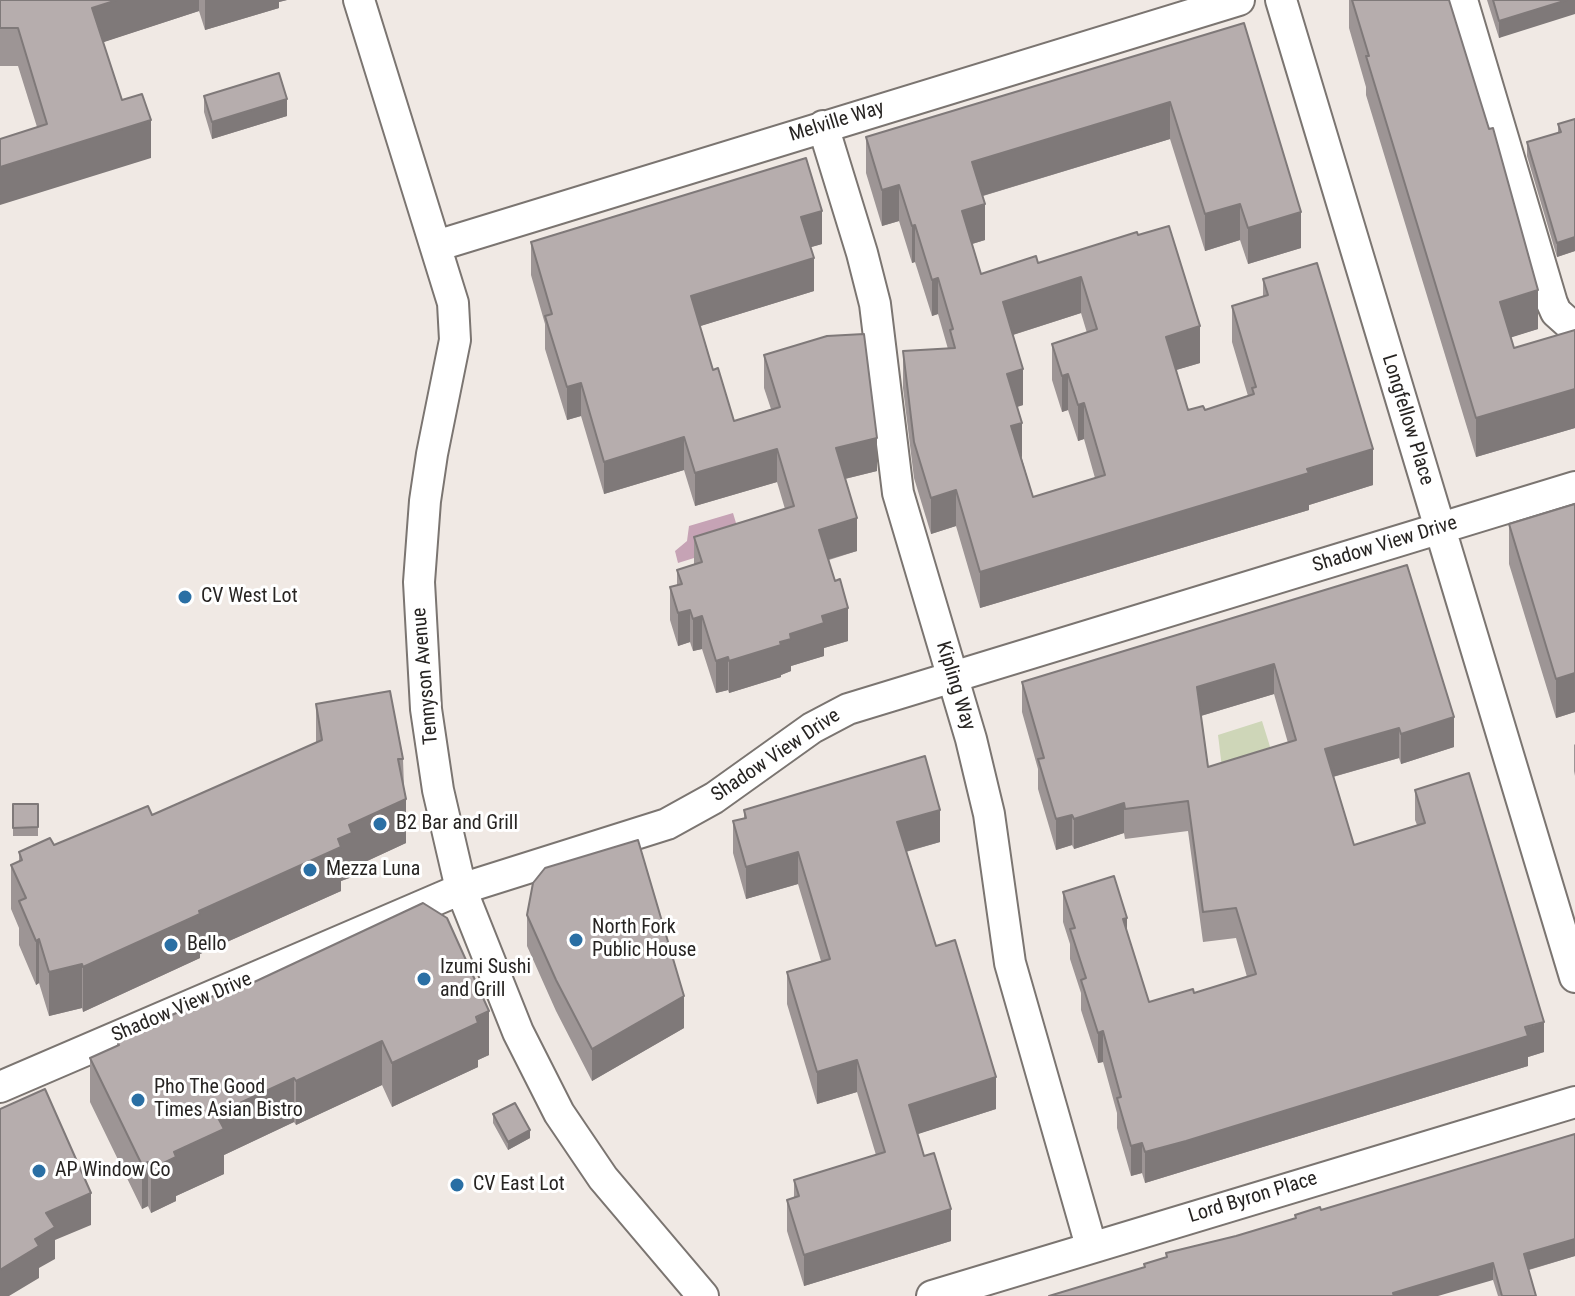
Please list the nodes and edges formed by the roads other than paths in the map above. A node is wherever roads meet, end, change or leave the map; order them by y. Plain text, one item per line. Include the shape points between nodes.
1 (359, 0) edge
2 (1239, 0) edge
3 (1281, 0) edge
4 (1462, 0) edge
5 (823, 126) junction
6 (436, 246) junction
7 (1575, 329) edge
8 (1575, 487) edge
9 (1440, 528) junction
10 (952, 677) junction
11 (461, 889) junction
12 (1575, 977) edge
13 (0, 1087) edge
14 (1575, 1102) edge
15 (1091, 1246) junction
16 (703, 1296) edge
17 (932, 1296) edge

1 - 6 street, Tennyson Avenue
2 - 5 street, Melville Way
3 - 9 street, Longfellow Place
4 - 7 street via 1552,303
5 - 6 street, Melville Way
5 - 10 street, Kipling Way via 875,304 898,493
6 - 11 street, Tennyson Avenue via 453,303 455,340 425,501 421,639 438,790
8 - 9 street, Shadow View Drive
9 - 10 street, Shadow View Drive
9 - 12 street, Longfellow Place
10 - 11 street, Shadow View Drive via 831,716 714,798 667,824
10 - 15 street, Kipling Way via 989,814 1014,980
11 - 13 street, Shadow View Drive
11 - 16 street, Tennyson Avenue via 518,1032 559,1113 603,1178
14 - 15 street, Lord Byron Place
15 - 17 street, Lord Byron Place

